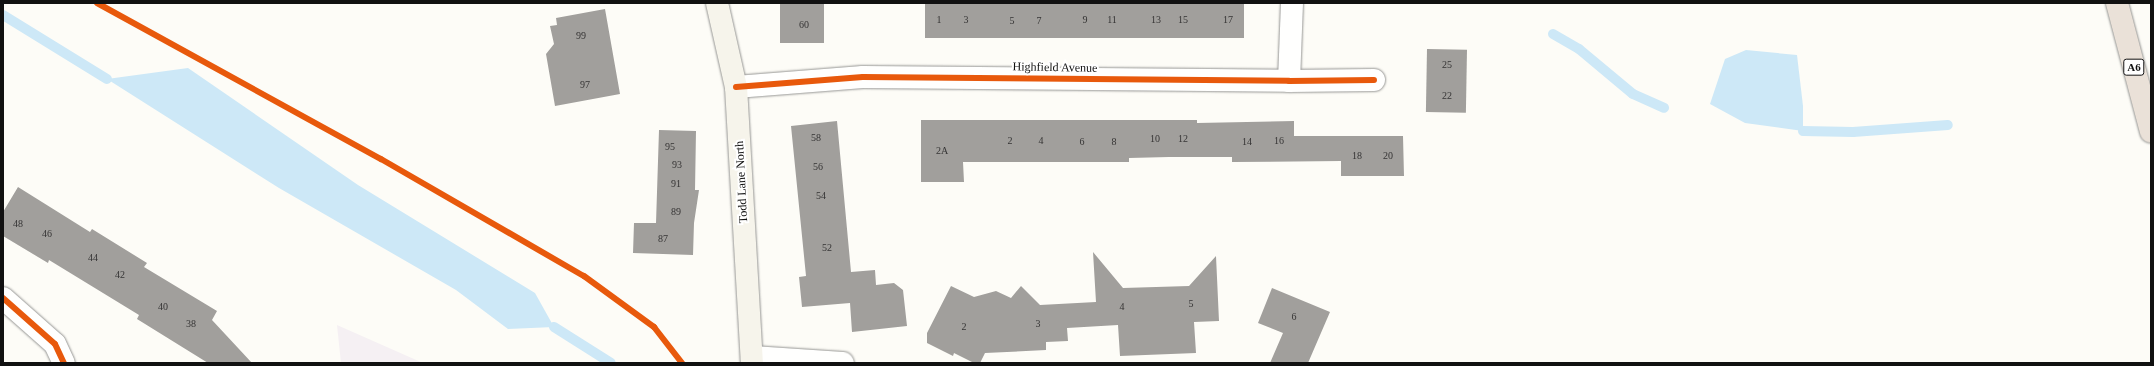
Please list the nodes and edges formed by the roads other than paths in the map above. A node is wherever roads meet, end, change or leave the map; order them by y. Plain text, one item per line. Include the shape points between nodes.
1 (717, 3) edge
2 (1292, 3) edge
3 (2117, 3) edge
4 (1374, 80) dead end
5 (1289, 82) junction
6 (736, 87) junction
7 (2151, 132) edge
8 (3, 298) edge
9 (752, 360) edge
10 (64, 363) edge
11 (843, 363) edge

1 - 6 street, Todd Lane North
2 - 5 street
3 - 7 highway, A6
4 - 5 street, Highfield Avenue
5 - 6 street, Highfield Avenue via 863,77
6 - 9 street, Todd Lane North
8 - 10 street via 55,344
9 - 11 street

